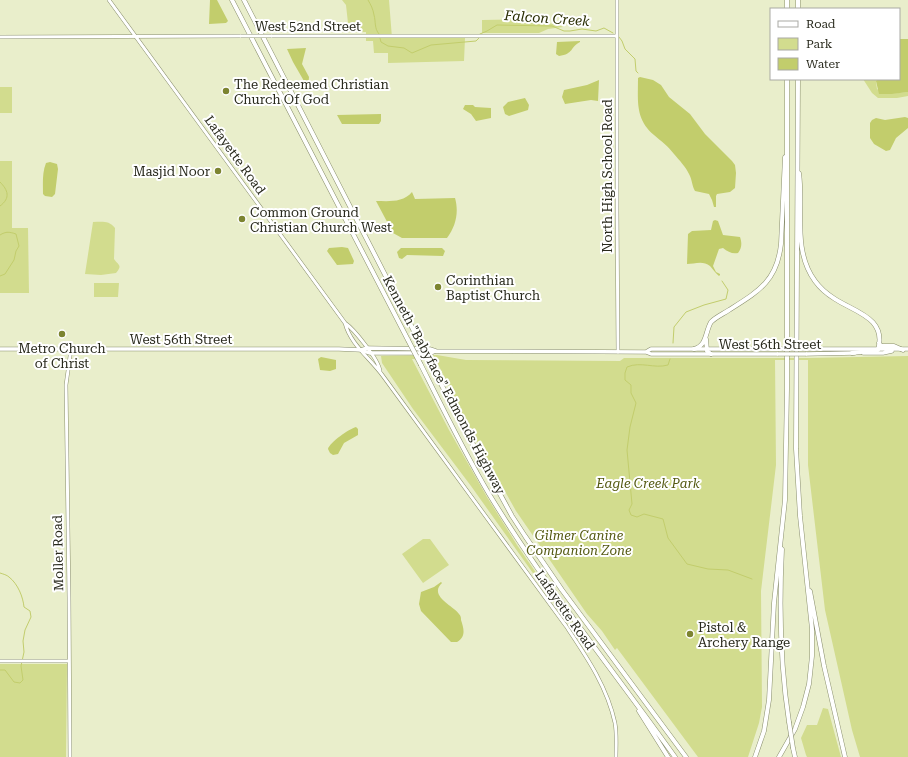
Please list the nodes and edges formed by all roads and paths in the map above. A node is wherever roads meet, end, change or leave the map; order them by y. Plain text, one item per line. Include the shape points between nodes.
1 (109, 0) edge
2 (232, 0) edge
3 (244, 0) edge
4 (617, 0) edge
5 (136, 36) junction
6 (616, 36) junction
7 (0, 37) edge
8 (787, 80) edge
9 (798, 80) edge
10 (787, 147) junction
11 (797, 162) junction
12 (345, 323) junction
13 (706, 334) junction
14 (879, 342) junction
15 (71, 348) junction
16 (367, 348) junction
17 (878, 348) junction
18 (0, 349) edge
19 (694, 349) junction
20 (707, 349) junction
21 (361, 350) junction
22 (893, 350) junction
23 (903, 350) junction
24 (908, 350) edge
25 (436, 351) junction
26 (618, 352) junction
27 (646, 352) junction
28 (370, 353) junction
29 (852, 353) junction
30 (711, 354) junction
31 (380, 371) junction
32 (784, 515) junction
33 (808, 584) junction
34 (69, 661) junction
35 (0, 662) edge
36 (626, 690) junction
37 (70, 757) edge
38 (616, 757) edge
39 (668, 757) edge
40 (675, 757) edge
41 (686, 757) edge
42 (755, 757) edge
43 (779, 757) edge
44 (795, 757) edge
45 (846, 757) edge

1 - 5 street, Lafayette Road
2 - 36 highway, Kenneth "Babyface" Edmonds Highway, bridge via 456,435 490,495 556,594
3 - 41 highway, Kenneth "Babyface" Edmonds Highway, bridge via 431,365 525,536 576,610
4 - 6 street, North High School Road
5 - 6 street, West 52nd Street, bridge
5 - 7 street, West 52nd Street
5 - 12 street, Lafayette Road
6 - 26 street, North High School Road
8 - 10 highway
9 - 11 highway
10 - 13 highway via 781,244 775,267 757,292 711,322
10 - 32 highway via 787,441
11 - 14 highway via 800,181 801,244 807,267 826,293 872,320 878,330
11 - 33 highway via 796,449
12 - 16 street, Lafayette Road
12 - 21 street, Lafayette Road
13 - 19 highway via 702,346
13 - 20 highway
14 - 17 highway
14 - 23 highway via 881,346 894,346
15 - 18 main road, West 56th Street
15 - 21 main road, West 56th Street
15 - 34 street, Moller Road via 66,384
16 - 21 main road, West 56th Street
16 - 25 main road, West 56th Street
16 - 28 street, Lafayette Road
17 - 20 main road, West 56th Street, bridge
17 - 22 main road, West 56th Street
17 - 29 highway via 875,351
19 - 20 main road, West 56th Street
19 - 27 main road, West 56th Street via 651,349
20 - 30 highway
21 - 28 main road, West 56th Street
21 - 31 street, Lafayette Road
22 - 23 main road, West 56th Street
22 - 29 main road, West 56th Street via 883,353
23 - 24 main road, West 56th Street
25 - 26 main road, West 56th Street
25 - 28 main road, West 56th Street
26 - 27 main road, West 56th Street
27 - 30 main road, West 56th Street
28 - 31 street, Lafayette Road
29 - 30 main road, West 56th Street, bridge
31 - 38 street, Lafayette Road via 581,649 600,681 611,710 616,731
32 - 42 highway via 774,603 769,700 764,731
32 - 44 highway, bridge via 779,613 783,679
33 - 43 highway via 813,642 809,684 795,729
33 - 45 highway via 826,678
34 - 35 street
34 - 37 street, Moller Road
36 - 39 highway
36 - 40 highway, Kenneth "Babyface" Edmonds Highway

